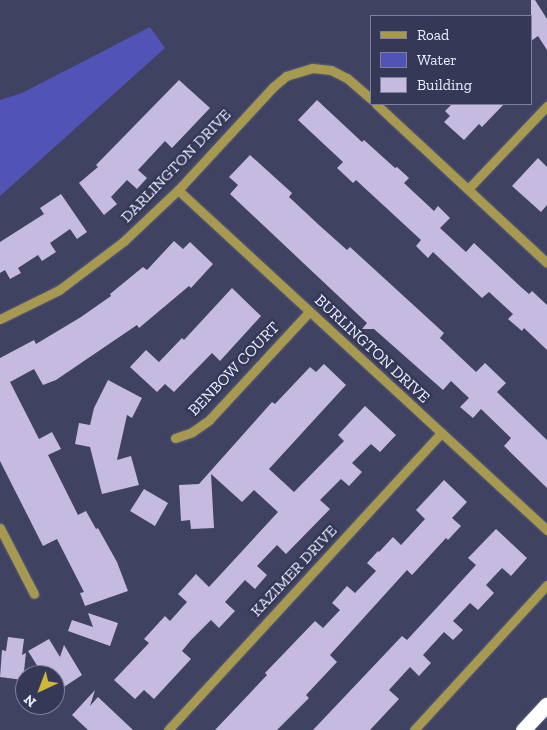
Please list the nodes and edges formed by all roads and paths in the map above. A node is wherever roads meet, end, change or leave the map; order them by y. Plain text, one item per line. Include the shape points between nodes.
1 (370, 98) edge
2 (377, 105) edge
3 (547, 106) edge
4 (468, 189) junction
5 (178, 190) junction
6 (547, 262) edge
7 (309, 312) junction
8 (0, 319) edge
9 (442, 433) junction
10 (175, 438) dead end
11 (0, 528) edge
12 (547, 530) edge
13 (547, 585) edge
14 (34, 594) dead end
15 (547, 704) edge
16 (168, 730) edge
17 (414, 730) edge
18 (523, 730) edge

1 - 5 street, DARLINGTON DRIVE via 347,78 331,70 312,68 294,72 272,87
2 - 4 street
3 - 4 street
4 - 6 street
5 - 7 street, BURLINGTON DRIVE
5 - 8 street, DARLINGTON DRIVE via 124,241 59,290
7 - 9 street, BURLINGTON DRIVE
7 - 10 street, BENBOW COURT via 208,420 192,432
9 - 12 street, BURLINGTON DRIVE
9 - 16 street, KAZIMER DRIVE
11 - 14 street
13 - 17 street
15 - 18 highway

